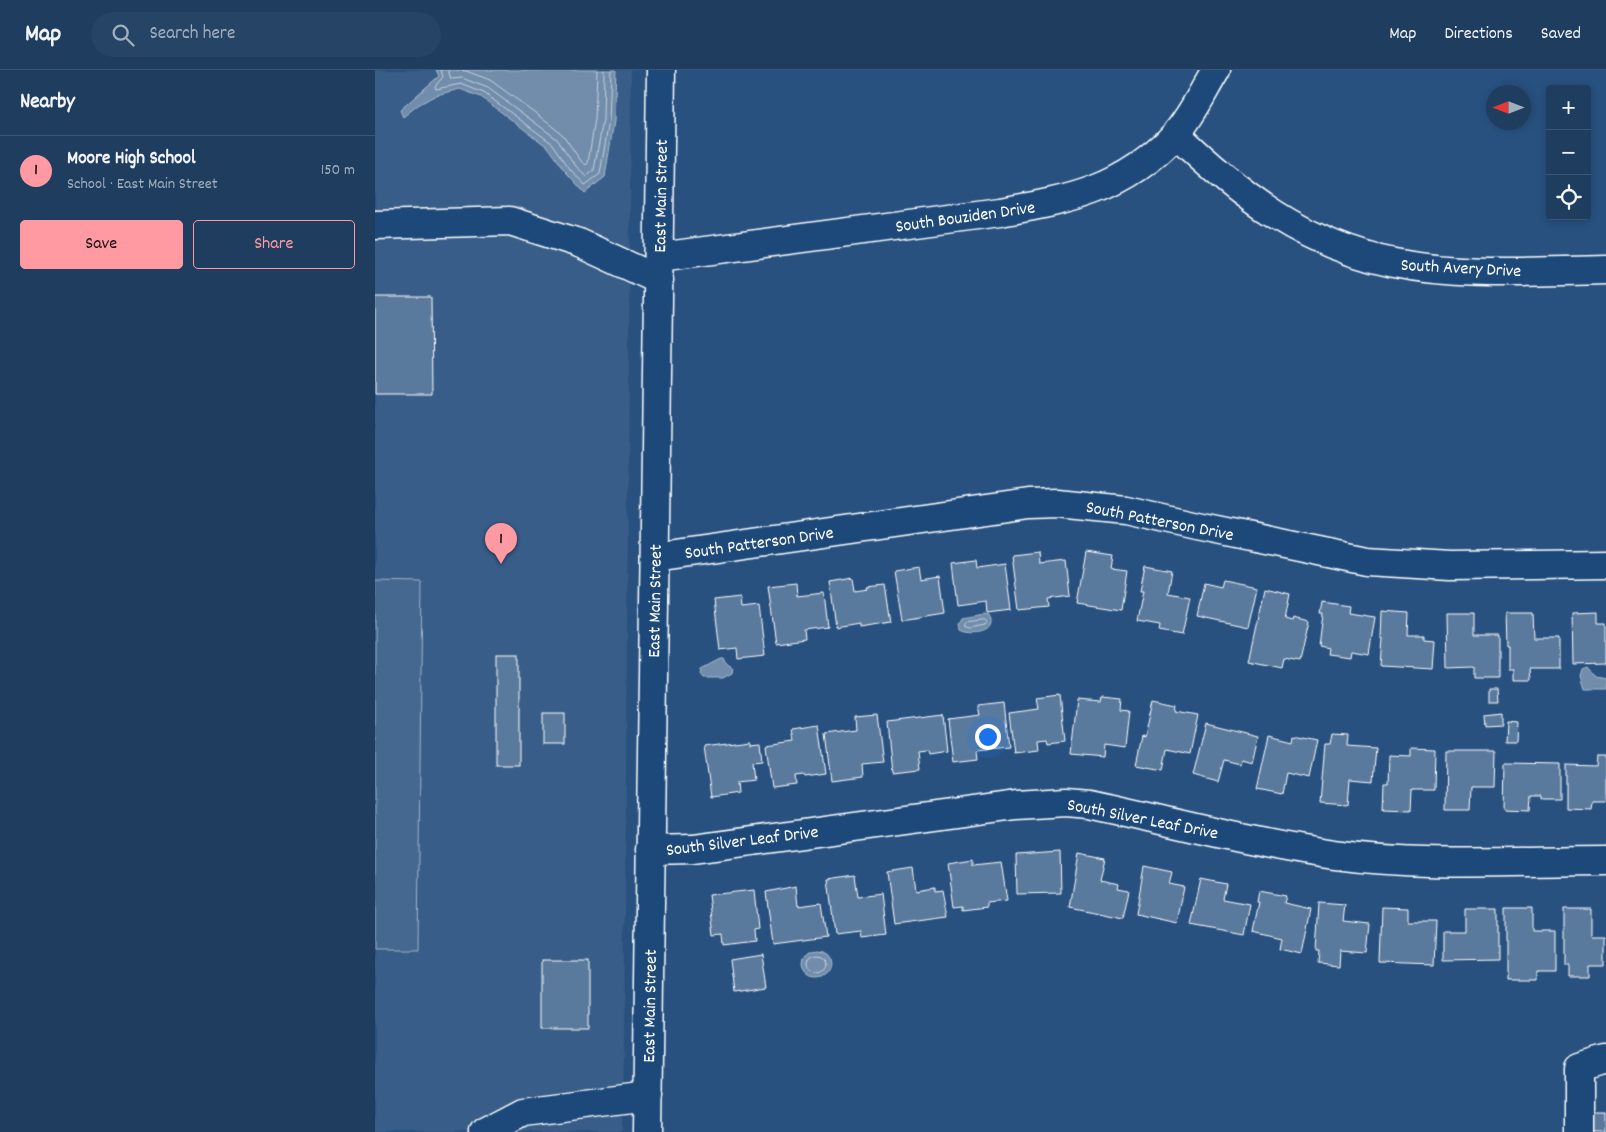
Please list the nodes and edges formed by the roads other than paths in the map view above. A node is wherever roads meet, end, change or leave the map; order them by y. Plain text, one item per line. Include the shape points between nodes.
1 (661, 70) edge
2 (1216, 70) edge
3 (1176, 134) junction
4 (375, 225) edge
5 (659, 269) junction
6 (1606, 270) edge
7 (655, 557) junction
8 (1606, 564) edge
9 (650, 850) junction
10 (1606, 861) edge
11 (1606, 1060) edge
12 (648, 1096) junction
13 (497, 1128) edge
14 (647, 1132) edge
15 (1579, 1132) edge

1 - 5 street, East Main Street
2 - 3 street, South Bouziden Drive
3 - 5 street, South Bouziden Drive via 1120,180 1055,202
3 - 6 street, South Avery Drive via 1233,186 1264,209 1296,228 1359,254 1394,263 1480,272
4 - 5 street via 510,221
5 - 7 street, East Main Street
7 - 8 street, South Patterson Drive via 1028,504 1057,503 1126,510 1367,561 1450,566
7 - 9 street, East Main Street
9 - 10 street, South Silver Leaf Drive via 693,849 979,810 1066,802 1279,845 1385,860
9 - 12 street, East Main Street
11 - 15 street via 1579,1068
12 - 13 street via 523,1112
12 - 14 street, East Main Street

